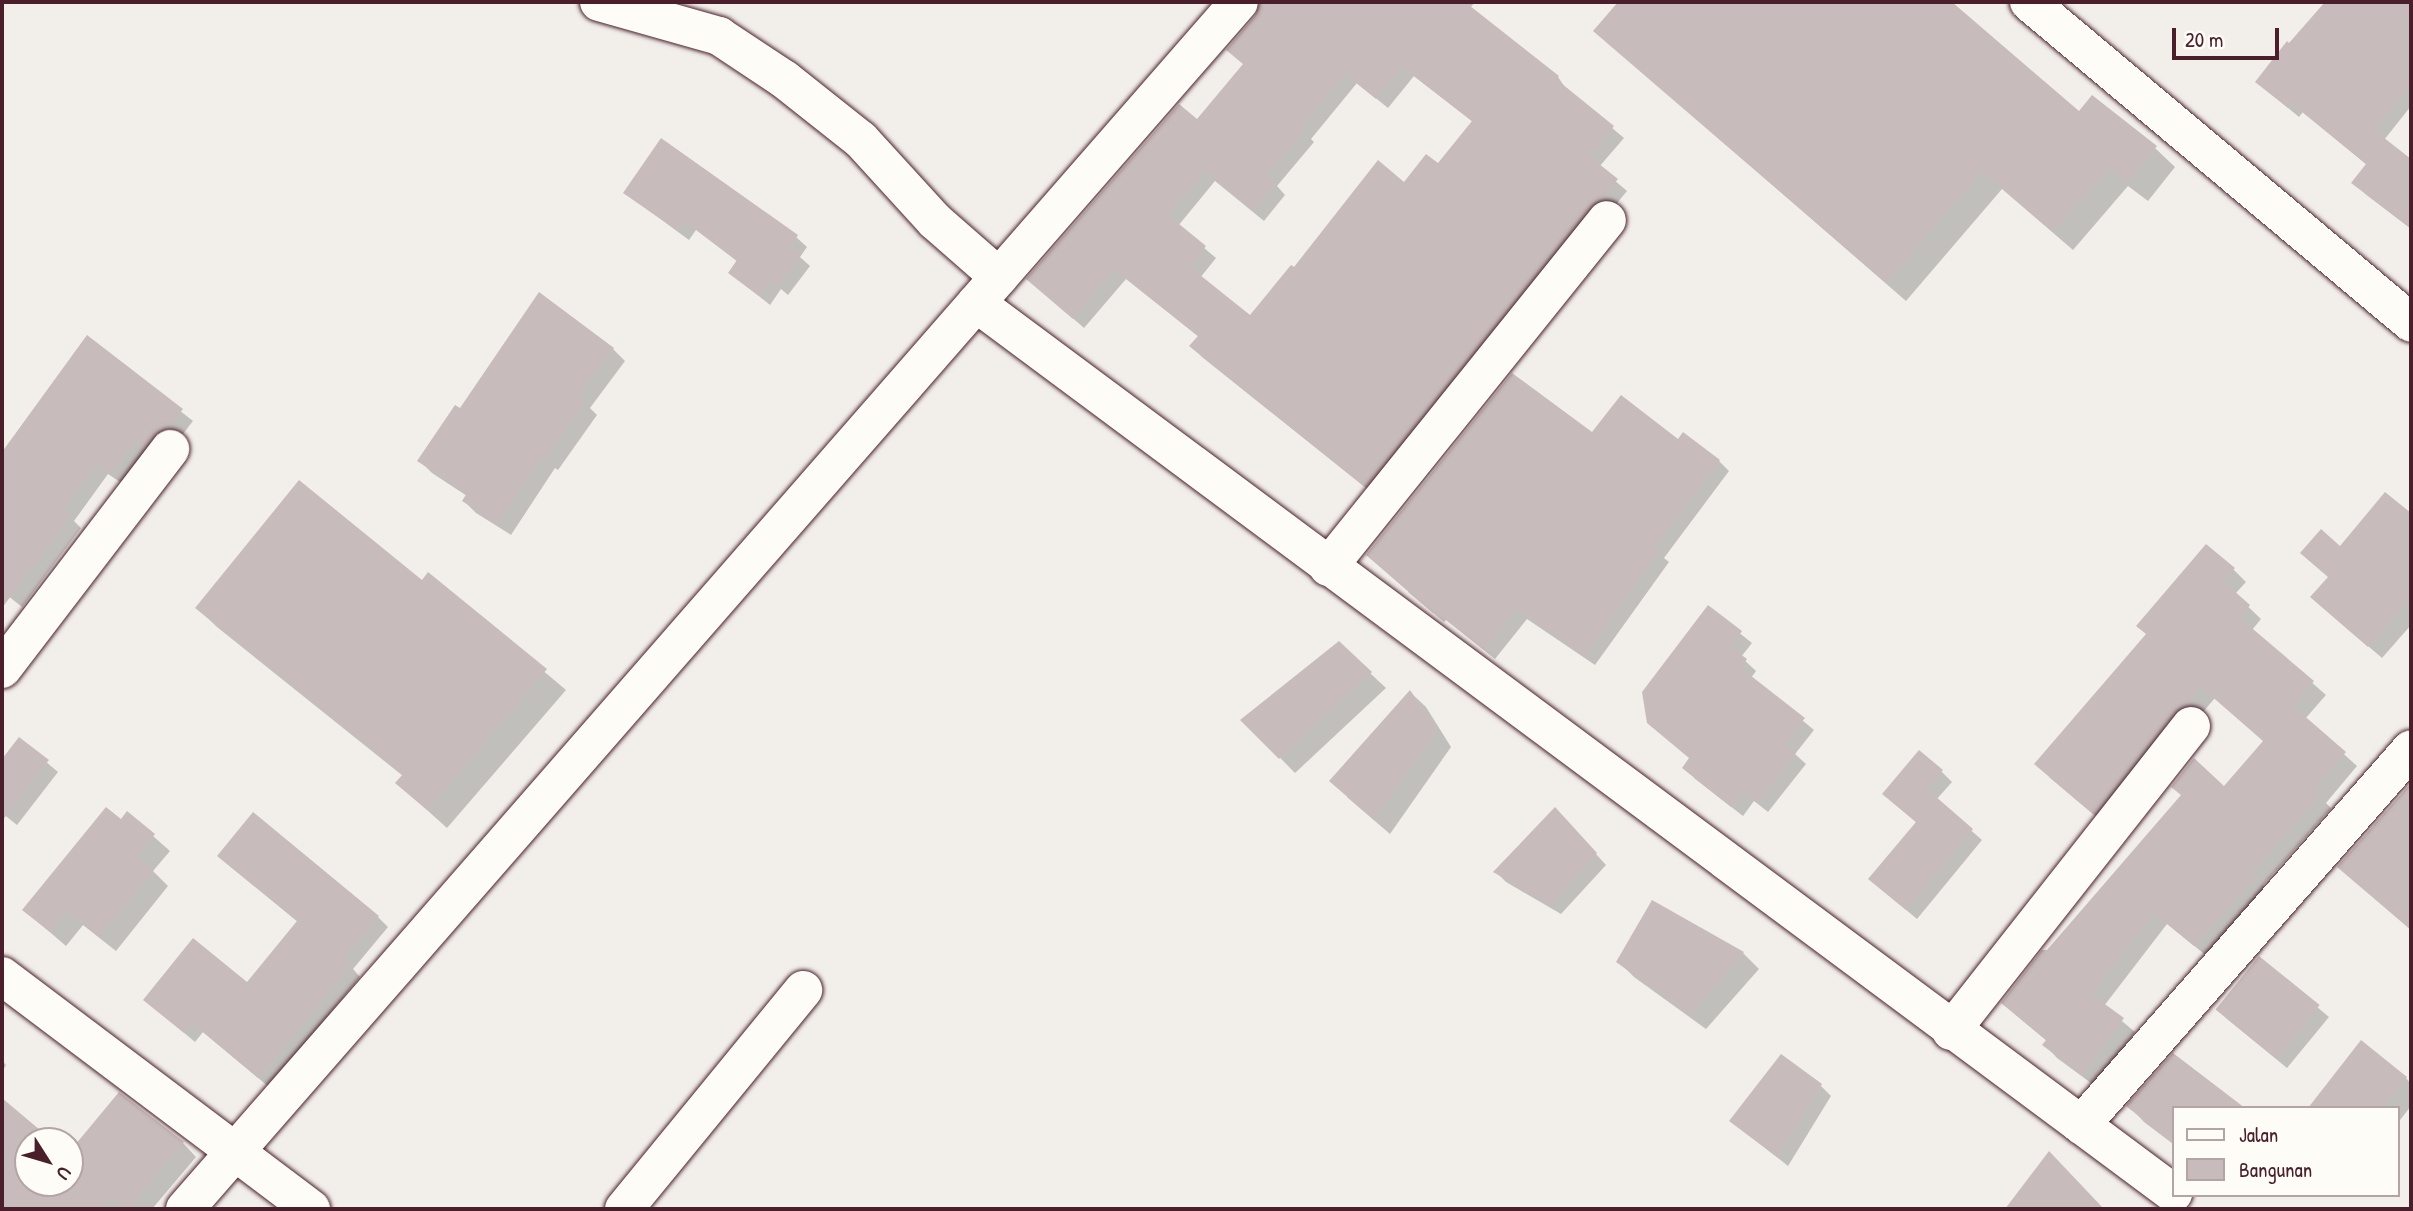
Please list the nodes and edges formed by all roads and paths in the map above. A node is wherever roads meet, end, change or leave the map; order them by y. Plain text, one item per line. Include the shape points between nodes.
1 (599, 2) edge
2 (1239, 2) edge
3 (2029, 2) edge
4 (1607, 220) dead end
5 (987, 290) junction
6 (2411, 323) edge
7 (170, 449) dead end
8 (1328, 566) junction
9 (2, 669) edge
10 (2191, 726) dead end
11 (2411, 750) edge
12 (2, 976) edge
13 (803, 990) dead end
14 (1951, 1031) junction
15 (2081, 1125) junction
16 (233, 1153) junction
17 (2172, 1192) edge
18 (2179, 1197) edge
19 (185, 1209) edge
20 (311, 1209) edge
21 (624, 1209) edge
22 (2196, 1209) edge

1 - 5 street via 702,29 784,79 861,140 935,221
2 - 5 street
3 - 6 street
4 - 8 street
5 - 8 street
5 - 16 street
7 - 9 street
8 - 14 street
10 - 14 street
11 - 15 street
12 - 16 street
13 - 21 street
14 - 15 street
15 - 17 street
16 - 19 street
16 - 20 street
18 - 22 street

